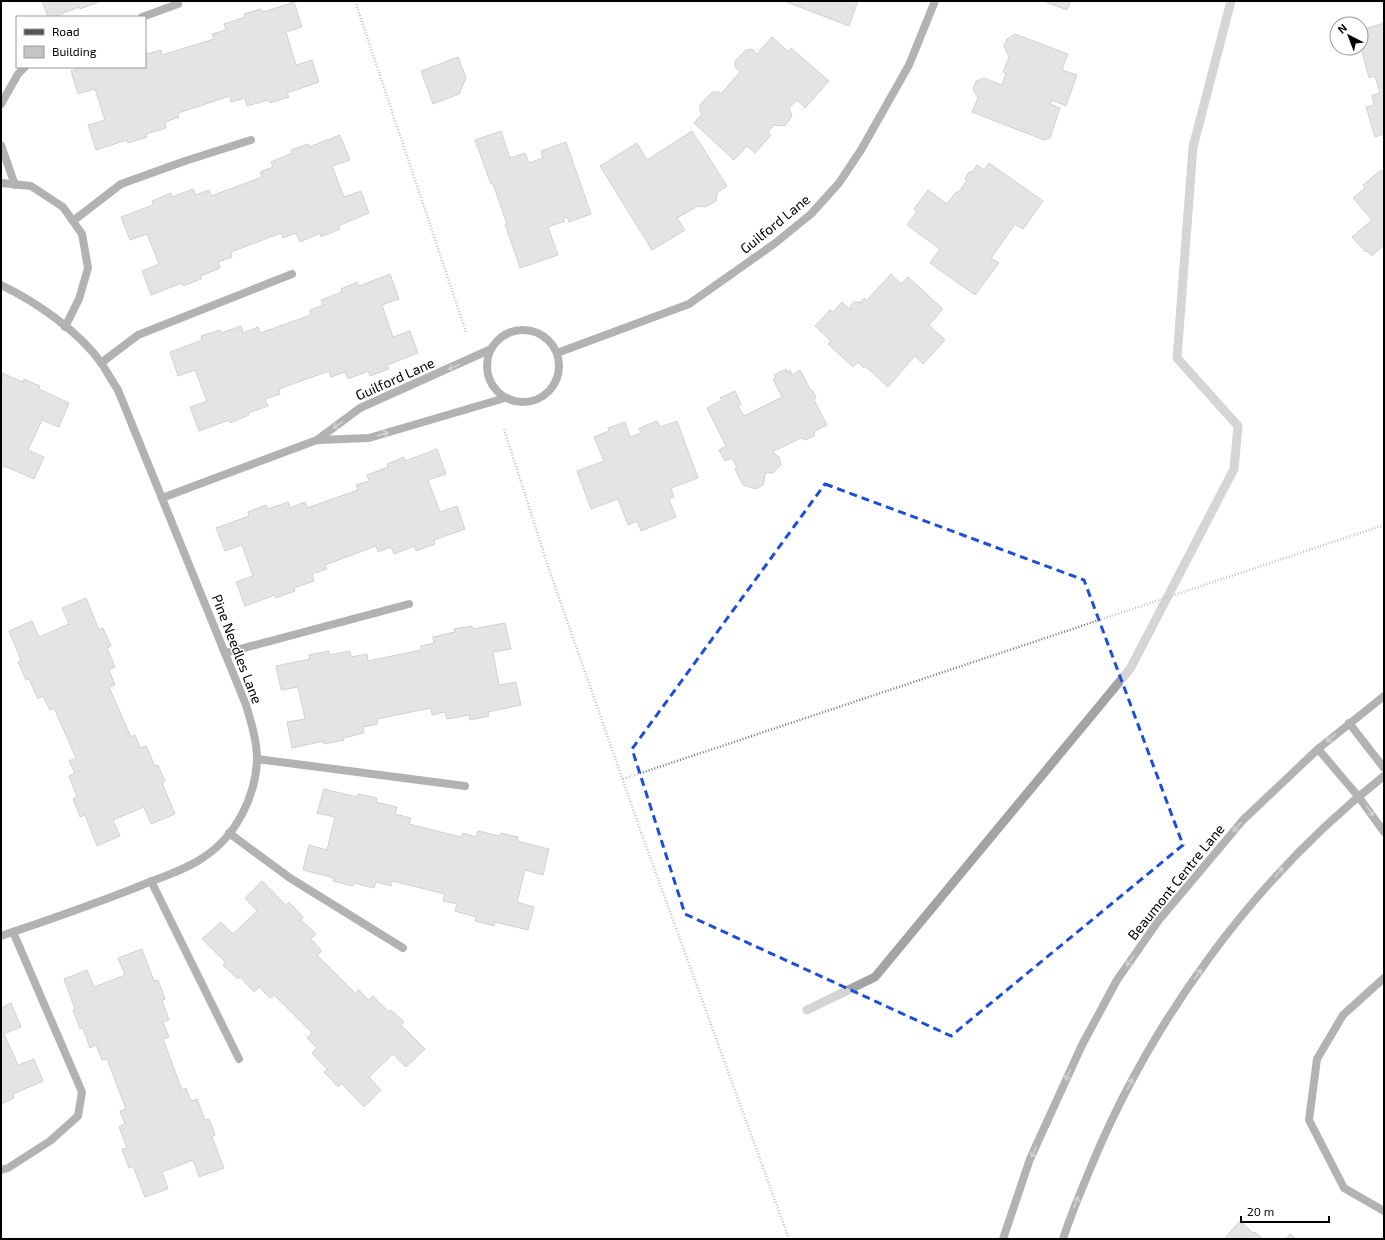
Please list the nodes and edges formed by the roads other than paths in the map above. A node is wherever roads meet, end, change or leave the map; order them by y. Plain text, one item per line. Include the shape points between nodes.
1 (935, 1) edge
2 (178, 4) dead end
3 (145, 16) edge
4 (24, 68) edge
5 (1, 104) edge
6 (251, 140) dead end
7 (1, 145) edge
8 (1, 183) edge
9 (15, 184) junction
10 (73, 221) junction
11 (292, 274) dead end
12 (1, 285) edge
13 (65, 326) junction
14 (489, 350) junction
15 (557, 353) junction
16 (101, 362) junction
17 (505, 398) junction
18 (317, 440) junction
19 (162, 498) junction
20 (409, 604) dead end
21 (225, 653) junction
22 (1384, 696) edge
23 (1349, 723) junction
24 (1318, 749) junction
25 (257, 759) junction
26 (1384, 768) edge
27 (1384, 776) edge
28 (465, 786) dead end
29 (1358, 796) junction
30 (1384, 832) edge
31 (229, 833) junction
32 (151, 881) junction
33 (13, 932) junction
34 (1, 936) edge
35 (403, 948) dead end
36 (1384, 978) edge
37 (239, 1059) dead end
38 (1, 1170) edge
39 (1384, 1211) edge
40 (1003, 1239) edge
41 (1063, 1239) edge

1 - 15 street, Guilford Lane via 909,65 865,144 839,183 811,214 774,244 689,304
2 - 3 street
4 - 5 street
6 - 10 street via 121,184
7 - 9 street
8 - 9 street
9 - 10 street via 31,186 63,207
10 - 13 street via 82,234 88,268 79,298
11 - 16 street via 138,335
12 - 13 street, Pine Needles Lane via 30,301
13 - 16 street, Pine Needles Lane via 76,334
14 - 15 street, Guilford Lane via 496,340 518,329 542,334 551,342
14 - 17 street via 486,372 496,392
14 -> 18 street, Guilford Lane via 360,408
15 - 17 street, Guilford Lane via 558,375 547,393 526,402 515,402
16 - 19 street, Pine Needles Lane via 118,390
18 -> 17 street, Guilford Lane via 369,438
18 - 19 street, Guilford Lane
19 - 21 street, Pine Needles Lane
20 - 21 street
21 - 25 street, Pine Needles Lane via 246,705
22 - 23 street, Beaumont Centre Lane
23 -> 24 street, Beaumont Centre Lane
23 - 26 street
24 - 29 street
24 -> 40 street, Beaumont Centre Lane via 1243,820 1159,920 1117,980 1082,1045 1030,1159
25 - 28 street
25 - 31 street, Pine Needles Lane via 247,804
27 - 29 street
29 -> 30 street
41 -> 29 street via 1101,1141 1136,1071 1181,997 1239,919 1289,862
31 - 32 street, Pine Needles Lane via 205,856
31 - 35 street via 290,878
32 - 33 street, Pine Needles Lane
32 - 37 street
33 - 34 street, Pine Needles Lane
33 - 38 street via 82,1092 78,1116 50,1141
36 - 39 street via 1343,1015 1316,1059 1309,1120 1344,1188

